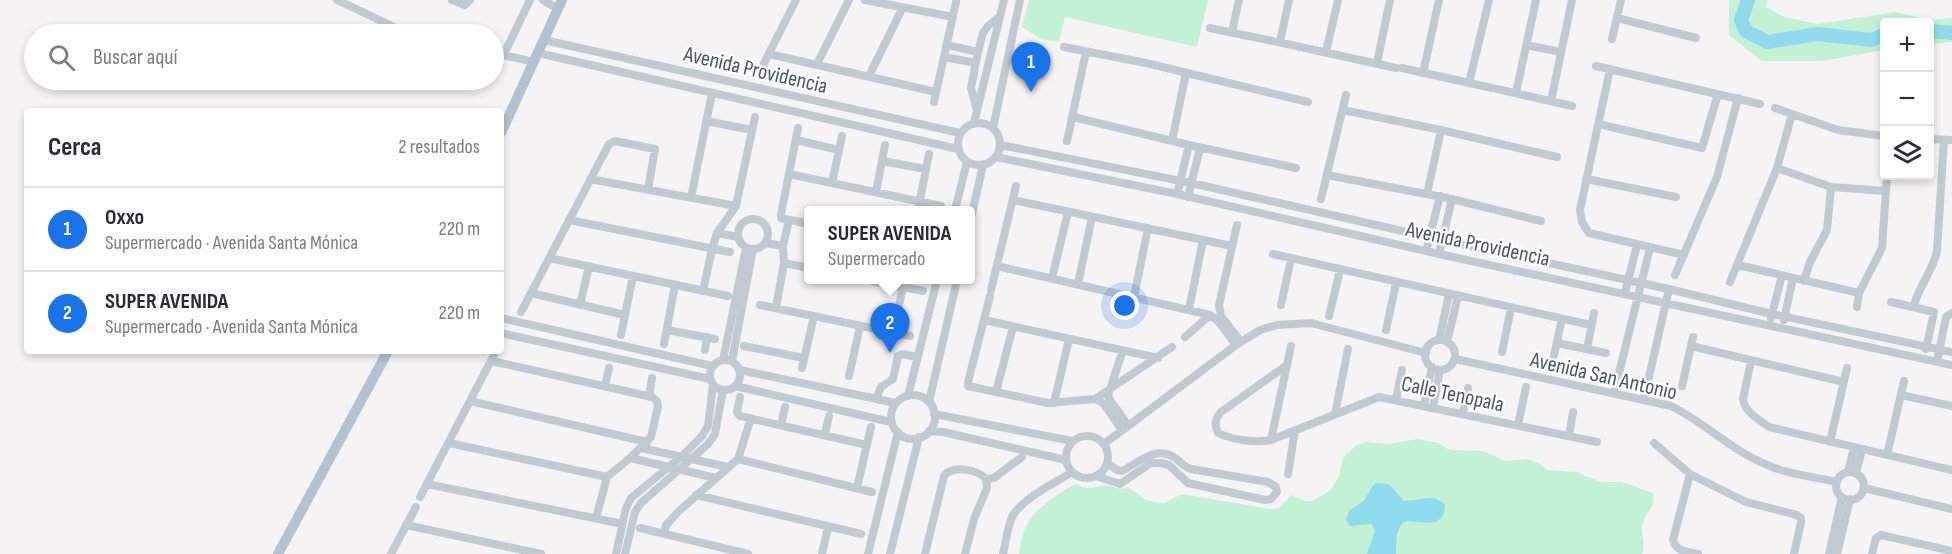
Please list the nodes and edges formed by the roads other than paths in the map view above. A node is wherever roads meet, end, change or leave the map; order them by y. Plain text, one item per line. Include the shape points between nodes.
1 (337, 0) edge
2 (452, 0) edge
3 (470, 0) edge
4 (530, 0) edge
5 (543, 0) edge
6 (796, 0) edge
7 (849, 0) edge
8 (865, 0) edge
9 (1004, 0) edge
10 (1020, 0) edge
11 (1239, 0) edge
12 (1289, 0) edge
13 (1338, 0) edge
14 (1390, 0) edge
15 (1439, 0) edge
16 (1536, 0) edge
17 (1572, 0) edge
18 (1621, 0) edge
19 (1486, 1) edge
20 (956, 2) dead end
21 (560, 4) edge
22 (902, 9) junction
23 (1000, 16) junction
24 (952, 17) junction
25 (1617, 18) junction
26 (388, 24) edge
27 (1210, 28) dead end
28 (1232, 32) junction
29 (1696, 38) dead end
30 (1612, 39) dead end
31 (544, 40) junction
32 (1280, 42) junction
33 (947, 45) junction
34 (1526, 45) junction
35 (1064, 47) dead end
36 (978, 52) junction
37 (1086, 52) junction
38 (1326, 52) junction
39 (1561, 52) junction
40 (504, 54) joint
41 (769, 54) junction
42 (944, 57) junction
43 (536, 58) junction
44 (976, 63) junction
45 (1377, 63) junction
46 (818, 64) junction
47 (1596, 66) dead end
48 (1610, 69) junction
49 (759, 73) dead end
50 (1186, 73) junction
51 (1423, 73) junction
52 (869, 76) junction
53 (1469, 83) junction
54 (936, 92) junction
55 (712, 93) junction
56 (1516, 93) junction
57 (1718, 94) junction
58 (1346, 95) dead end
59 (1738, 98) junction
60 (1551, 101) junction
61 (934, 102) dead end
62 (1308, 102) dead end
63 (1760, 104) dead end
64 (1572, 106) dead end
65 (1775, 108) dead end
66 (978, 110) junction
67 (1343, 110) junction
68 (1792, 114) junction
69 (755, 117) dead end
70 (1073, 117) junction
71 (706, 121) junction
72 (974, 123) junction
73 (1598, 124) junction
74 (504, 127) edge
75 (798, 128) dead end
76 (993, 128) junction
77 (752, 130) junction
78 (1441, 130) junction
79 (960, 134) junction
80 (1880, 135) edge
81 (842, 136) dead end
82 (796, 140) junction
83 (1948, 140) edge
84 (1067, 141) dead end
85 (1172, 141) junction
86 (885, 145) dead end
87 (1001, 145) junction
88 (1189, 145) junction
89 (1200, 148) junction
90 (958, 149) junction
91 (839, 150) junction
92 (929, 154) dead end
93 (996, 157) junction
94 (1557, 157) dead end
95 (882, 161) junction
96 (968, 162) junction
97 (983, 165) junction
98 (1296, 168) dead end
99 (1777, 168) junction
100 (926, 169) junction
101 (789, 174) junction
102 (1327, 175) junction
103 (590, 179) junction
104 (1586, 179) junction
105 (1887, 180) edge
106 (1180, 181) junction
107 (832, 183) junction
108 (1191, 183) junction
109 (1017, 186) dead end
110 (1831, 187) junction
111 (648, 190) junction
112 (1886, 191) junction
113 (876, 192) junction
114 (1177, 194) junction
115 (1427, 194) junction
116 (1188, 196) junction
117 (1440, 196) junction
118 (1676, 197) dead end
119 (691, 198) junction
120 (1321, 199) dead end
121 (1452, 199) junction
122 (1013, 200) junction
123 (920, 201) junction
124 (736, 206) junction
125 (919, 206) edge
126 (941, 206) dead end
127 (956, 206) edge
128 (974, 206) edge
129 (1068, 212) junction
130 (1092, 217) junction
131 (569, 220) junction
132 (789, 220) junction
133 (1541, 221) dead end
134 (804, 223) edge
135 (1237, 225) dead end
136 (1148, 228) junction
137 (769, 231) junction
138 (717, 233) junction
139 (785, 234) junction
140 (738, 237) junction
141 (1430, 237) junction
142 (1203, 240) junction
143 (1442, 240) junction
144 (766, 243) junction
145 (1637, 245) junction
146 (783, 246) junction
147 (1232, 246) junction
148 (1650, 248) junction
149 (712, 249) junction
150 (750, 249) junction
151 (1426, 251) junction
152 (730, 252) dead end
153 (1273, 254) dead end
154 (1439, 254) junction
155 (1684, 255) junction
156 (549, 258) junction
157 (1291, 259) junction
158 (784, 263) junction
159 (1738, 265) junction
160 (589, 266) junction
161 (997, 266) junction
162 (804, 267) edge
163 (1340, 270) junction
164 (1675, 275) dead end
165 (1782, 275) junction
166 (633, 276) junction
167 (1052, 278) junction
168 (1793, 278) junction
169 (1629, 280) junction
170 (1804, 281) junction
171 (1730, 282) dead end
172 (1395, 283) junction
173 (1641, 283) junction
174 (893, 284) edge
175 (936, 284) edge
176 (956, 284) edge
177 (1078, 284) junction
178 (675, 285) junction
179 (903, 286) junction
180 (1669, 289) junction
181 (703, 291) junction
182 (923, 291) dead end
183 (531, 293) junction
184 (1625, 293) junction
185 (1859, 293) junction
186 (1453, 295) junction
187 (728, 296) dead end
188 (1638, 296) junction
189 (1134, 297) junction
190 (1891, 302) dead end
191 (1666, 303) junction
192 (579, 305) junction
193 (760, 305) dead end
194 (1281, 305) dead end
195 (1914, 306) junction
196 (1857, 307) dead end
197 (776, 308) junction
198 (1511, 308) junction
199 (1189, 309) junction
200 (521, 312) dead end
201 (1594, 313) dead end
202 (1952, 313) edge
203 (1772, 314) junction
204 (625, 315) junction
205 (1210, 315) junction
206 (814, 316) junction
207 (1329, 316) dead end
208 (1785, 317) junction
209 (504, 319) edge
210 (1562, 319) junction
211 (984, 320) junction
212 (1770, 325) junction
213 (860, 326) junction
214 (1592, 326) junction
215 (1013, 327) junction
216 (1782, 328) junction
217 (667, 330) junction
218 (1386, 330) dead end
219 (893, 333) junction
220 (504, 334) edge
221 (621, 335) dead end
222 (910, 336) dead end
223 (1185, 337) dead end
224 (1693, 337) dead end
225 (1069, 339) junction
226 (1443, 341) junction
227 (1557, 343) junction
228 (664, 344) dead end
229 (1238, 344) junction
230 (744, 346) dead end
231 (1291, 346) dead end
232 (1691, 346) junction
233 (1927, 346) junction
234 (1172, 347) dead end
235 (1348, 349) dead end
236 (1587, 349) junction
237 (1939, 349) junction
238 (705, 350) dead end
239 (1123, 350) junction
240 (1502, 352) dead end
241 (1952, 352) edge
242 (1426, 353) junction
243 (386, 354) edge
244 (495, 354) edge
245 (1606, 354) dead end
246 (1554, 355) dead end
247 (917, 357) junction
248 (804, 358) junction
249 (1158, 358) junction
250 (1924, 358) junction
251 (1455, 359) junction
252 (723, 360) junction
253 (492, 361) junction
254 (732, 361) junction
255 (1751, 361) junction
256 (1936, 362) junction
257 (1287, 365) junction
258 (1952, 365) edge
259 (712, 366) junction
260 (609, 368) dead end
261 (802, 368) dead end
262 (1847, 368) dead end
263 (1436, 369) junction
264 (740, 370) junction
265 (1402, 370) dead end
266 (849, 376) dead end
267 (652, 378) dead end
268 (1904, 381) dead end
269 (711, 382) junction
270 (1844, 382) junction
271 (605, 386) junction
272 (735, 386) junction
273 (1682, 386) dead end
274 (1526, 387) dead end
275 (1468, 388) dead end
276 (1111, 389) junction
277 (723, 390) junction
278 (996, 393) junction
279 (1614, 393) junction
280 (1901, 395) junction
281 (649, 396) junction
282 (908, 396) junction
283 (741, 397) dead end
284 (876, 399) junction
285 (1095, 399) junction
286 (1395, 399) junction
287 (1644, 399) junction
288 (470, 401) junction
289 (928, 402) junction
290 (1054, 403) junction
291 (895, 404) junction
292 (1424, 405) junction
293 (1952, 406) edge
294 (785, 407) dead end
295 (1433, 407) junction
296 (1574, 412) dead end
297 (1463, 413) junction
298 (934, 414) junction
299 (1335, 414) junction
300 (829, 416) dead end
301 (751, 418) junction
302 (891, 422) junction
303 (781, 425) junction
304 (1518, 425) junction
305 (871, 427) dead end
306 (1125, 428) junction
307 (1295, 430) junction
308 (929, 431) junction
309 (898, 432) junction
310 (825, 434) junction
311 (1569, 436) junction
312 (920, 437) junction
313 (1271, 440) junction
314 (1072, 441) junction
315 (1597, 442) dead end
316 (1830, 442) junction
317 (449, 443) junction
318 (1654, 443) dead end
319 (1104, 444) junction
320 (644, 445) junction
321 (867, 445) junction
322 (1858, 449) junction
323 (1887, 455) junction
324 (682, 456) junction
325 (1022, 456) dead end
326 (630, 458) junction
327 (691, 458) junction
328 (738, 459) junction
329 (1066, 460) junction
330 (1107, 463) junction
331 (1131, 466) junction
332 (669, 467) junction
333 (728, 468) junction
334 (680, 469) junction
335 (1196, 470) junction
336 (1952, 470) edge
337 (1072, 472) junction
338 (1137, 473) junction
339 (1852, 473) junction
340 (1288, 474) dead end
341 (1690, 474) junction
342 (1096, 476) junction
343 (607, 477) junction
344 (716, 478) junction
345 (986, 479) junction
346 (1837, 482) junction
347 (427, 484) junction
348 (1192, 484) junction
349 (857, 488) junction
350 (1864, 488) junction
351 (872, 492) dead end
352 (696, 495) junction
353 (420, 497) dead end
354 (1846, 498) junction
355 (416, 507) dead end
356 (1952, 509) edge
357 (596, 518) junction
358 (618, 523) dead end
359 (406, 525) junction
360 (828, 527) junction
361 (640, 528) dead end
362 (664, 533) junction
363 (861, 534) dead end
364 (1952, 550) edge
365 (278, 554) edge
366 (392, 554) edge
367 (541, 554) edge
368 (616, 554) edge
369 (626, 554) edge
370 (748, 554) edge
371 (822, 554) edge
372 (868, 554) edge
373 (890, 554) edge
374 (925, 554) edge
375 (965, 554) edge
376 (1003, 554) edge
377 (1698, 554) edge
378 (1794, 554) edge
379 (1829, 554) edge
380 (1837, 554) edge
381 (1872, 554) edge

1 - 26 street
2 - 3 street via 465,5
4 - 40 street
5 - 21 street
6 - 41 street
7 - 46 street
8 - 22 street
9 - 23 street
10 - 76 street
11 - 28 street
12 - 32 street
13 - 38 street
14 - 45 street
15 - 51 street
16 - 34 street
17 - 39 street
18 - 25 street
19 - 53 street
20 - 24 street
21 - 31 main road
22 - 24 street
22 - 52 street
23 - 36 street via 983,33
23 - 66 street
24 - 33 street
25 - 29 street
25 - 30 street
27 - 28 street
28 - 32 street
31 - 43 main road
31 - 79 street, Avenida Providencia
32 - 38 street
33 - 36 street
33 - 42 street
34 - 39 street
34 - 56 street
35 - 37 street
36 - 44 street
37 - 50 street
37 - 70 street
38 - 45 street
39 - 60 street
40 - 43 street
41 - 46 street
41 - 49 street
42 - 44 street
42 - 54 street
43 - 55 street
43 - 74 main road
44 - 66 street via 971,88
45 - 51 street
46 - 52 street
47 - 48 street
48 - 57 street
48 - 73 street
50 - 62 street
50 - 85 street
51 - 53 street
52 - 54 street
53 - 56 street
54 - 61 street
55 - 71 street
55 - 90 street
56 - 60 street
57 - 59 street
57 - 73 street via 1702,148
58 - 67 street
59 - 63 street
59 - 155 street via 1717,177
60 - 64 street
65 - 68 street
66 - 72 street
67 - 78 street
67 - 102 street
68 - 80 street via 1838,130
68 - 99 street
69 - 77 street
70 - 84 street
70 - 85 street
71 - 77 street
71 - 119 street
72 - 76 street
72 - 79 street
73 - 104 street
75 - 82 street
76 - 87 street
77 - 124 street
78 - 94 street
78 - 115 street
79 - 90 street
81 - 91 street
82 - 91 street
82 - 101 street
83 - 195 street via 1937,251
85 - 88 street
86 - 95 street
87 - 93 street
87 - 106 street, Avenida Providencia
88 - 89 street
88 - 106 street
89 - 98 street
89 - 108 street
90 - 96 street
91 - 107 street
92 - 100 street
93 - 97 street
93 - 114 street, Avenida Providencia
95 - 100 street
95 - 113 street
96 - 97 street
96 - 127 street
97 - 128 street
99 - 110 street
99 - 159 street
100 - 123 street
101 - 107 street
101 - 132 street via 781,214 781,218
102 - 115 street
102 - 120 street
103 - 111 street
103 - 111 street via 612,142 652,148 656,152
103 - 131 street
104 - 118 street
104 - 145 street via 1580,210 1589,233
105 - 112 street
106 - 108 street, Avenida Providencia
106 - 114 street
107 - 113 street
108 - 116 street
108 - 141 street, Avenida Providencia
109 - 122 street
110 - 112 street
110 - 170 street via 1827,230
111 - 119 street
112 - 185 street via 1882,248
113 - 123 street
114 - 116 street, Avenida Providencia
115 - 117 street
116 - 151 street, Avenida Providencia
117 - 121 street
117 - 141 street
119 - 124 street
121 - 133 street
121 - 143 street
122 - 129 street
122 - 161 street
123 - 125 street
123 - 126 street
124 - 138 street
129 - 130 street
129 - 167 street
130 - 136 street
130 - 177 street
131 - 149 street
131 - 156 street
132 - 134 street
132 - 139 street
135 - 147 street
136 - 142 street
136 - 189 street
137 - 139 street
137 - 140 street via 760,220 748,219 741,225
137 - 144 street
138 - 140 street
138 - 149 street
139 - 146 street
140 - 150 street
141 - 143 street, Avenida Providencia
141 - 151 street
142 - 147 street
142 - 199 street
143 - 154 street
143 - 169 street, Avenida Providencia
144 - 146 street
144 - 150 street
145 - 148 street
145 - 169 street
146 - 158 street
147 - 229 street via 1218,305
148 - 155 street
148 - 173 street
149 - 152 street
149 - 181 street
150 - 252 street
150 - 254 street
151 - 154 street, Avenida Providencia
153 - 157 street
154 - 184 street, Avenida Providencia
155 - 164 street
156 - 160 street
156 - 183 street
157 - 163 street
157 - 194 street
158 - 162 street
158 - 197 street
159 - 165 street
159 - 171 street
160 - 166 street
160 - 192 street
161 - 167 street
161 - 211 street
163 - 172 street
163 - 207 street
165 - 168 street
165 - 203 street
166 - 178 street
166 - 204 street
167 - 177 street
168 - 170 street
168 - 208 street
169 - 173 street, Avenida Providencia
169 - 184 street
170 - 185 street
172 - 186 street
172 - 218 street
173 - 180 street, Avenida Providencia
173 - 188 street
174 - 179 street
175 - 247 street
176 - 289 street
177 - 189 street
178 - 181 street
178 - 217 street
179 - 182 street
179 - 219 street
180 - 191 street
180 - 203 street, Avenida Providencia
181 - 187 street
183 - 192 street
183 - 200 street
184 - 188 street, Avenida Providencia
185 - 196 street
186 - 198 street
186 - 226 street
188 - 191 street, Avenida Providencia
188 - 279 street
189 - 199 street
190 - 195 street
191 - 212 street, Avenida Providencia
191 - 287 street
192 - 204 street
193 - 197 street
195 - 233 street via 1934,312
197 - 206 street
198 - 210 street
198 - 240 street
199 - 205 street
201 - 214 street
202 - 237 street via 1946,317
203 - 208 street, Avenida Providencia
203 - 212 street
204 - 221 street
205 - 223 street
205 - 229 street
206 - 213 street
206 - 248 street
208 - 216 street
208 - 233 street, Avenida Providencia
209 - 259 street
210 - 214 street
210 - 227 street
211 - 215 street
211 - 278 street via 968,386
212 - 216 street, Avenida Providencia
213 - 219 street
213 - 266 street
214 - 236 street
215 - 225 street
215 - 278 street
216 - 250 street, Avenida Providencia
217 - 228 street
217 - 238 street via 711,338
219 - 222 street
220 - 269 street
224 - 232 street
225 - 239 street
225 - 290 street
226 - 242 street via 1430,344
226 - 251 street via 1454,349
227 - 236 street
227 - 246 street
229 - 242 street via 1277,325 1311,323
229 - 306 street
230 - 248 street
231 - 257 street
232 - 255 street
232 - 273 street
233 - 237 street, Avenida Providencia
233 - 250 street
234 - 249 street
235 - 299 street
236 - 245 street
237 - 241 street, Avenida Providencia
237 - 256 street
239 - 249 street
239 - 276 street
242 - 263 street via 1427,361
243 - 365 main road
244 - 253 street
247 - 282 street
247 - 284 street via 898,356 893,379 881,387
248 - 261 street
249 - 276 street
250 - 256 street, Avenida Providencia
251 - 263 street via 1452,365
251 - 279 street, Avenida San Antonio
252 - 254 street
252 - 259 street
253 - 271 street
253 - 288 street
254 - 264 street
255 - 270 street
255 - 316 street via 1743,399 1748,411 1769,427
256 - 258 street, Avenida Providencia
257 - 313 street
257 - 313 street, Calle Tenopala via 1216,418 1218,433 1225,436
259 - 269 street
260 - 271 street
262 - 270 street
263 - 292 street
263 - 295 street
264 - 272 street
264 - 284 street
265 - 286 street
267 - 281 street
268 - 280 street
269 - 277 street
269 - 324 street via 708,426
270 - 316 street
271 - 281 street
272 - 277 street
272 - 302 street
274 - 304 street
275 - 297 street
276 - 285 street
276 - 306 street via 1108,395
277 - 327 street via 715,434
278 - 290 street
279 - 287 street, Avenida San Antonio
280 - 293 street
280 - 323 street
281 - 320 street via 657,400 658,406 651,437
282 - 289 street
282 - 291 street
283 - 301 street via 738,415
284 - 291 street
285 - 290 street
285 - 306 street
286 - 292 street, Calle Tenopala
286 - 299 street, Calle Tenopala via 1373,398
287 - 346 street, Avenida San Antonio via 1685,413 1767,465
288 - 317 street
288 - 320 street
289 - 298 street
291 - 302 street
292 - 295 street, Calle Tenopala
294 - 303 street
295 - 297 street, Calle Tenopala
296 - 311 street
297 - 304 street, Calle Tenopala
298 - 308 street
298 - 314 street
299 - 307 street, Calle Tenopala
300 - 310 street
301 - 303 street
301 - 328 street
302 - 309 street
303 - 310 street
304 - 311 street, Calle Tenopala
305 - 321 street
306 - 319 street
307 - 313 street, Calle Tenopala
307 - 340 street
308 - 312 street
308 - 329 street
309 - 312 street via 907,438
309 - 372 street
310 - 321 street
311 - 315 street, Calle Tenopala
312 - 373 street
314 - 319 street via 1085,435
314 - 329 street
316 - 322 street
317 - 343 street
317 - 347 street
318 - 341 street
319 - 330 street
320 - 324 street
320 - 326 street
321 - 349 street
322 - 323 street
322 - 339 street
323 - 336 street
324 - 327 street
324 - 332 street
325 - 345 street via 994,478
326 - 332 street
326 - 343 street
327 - 333 street
327 - 334 street
328 - 333 street
328 - 349 street
329 - 337 street
330 - 331 street via 1122,471
330 - 342 street
331 - 335 street via 1145,456 1166,454
331 - 338 street
332 - 334 street
332 - 368 street via 632,498 626,508
333 - 344 street
334 - 344 street
334 - 369 street via 640,503
335 - 348 street
335 - 348 street via 1268,482 1277,492 1265,500
337 - 342 street via 1083,477
337 - 376 street via 1014,514
338 - 342 street via 1120,484
338 - 348 street via 1151,463 1161,463
339 - 346 street via 1841,475
339 - 350 street via 1863,479
341 - 377 street via 1673,540 1679,550
341 - 378 street via 1746,502 1801,518
343 - 357 street
344 - 352 street
345 - 374 street via 981,474 948,470
345 - 375 street via 987,488
346 - 354 street via 1837,490
347 - 353 street
347 - 357 street
349 - 351 street
350 - 354 street via 1859,496
350 - 356 street
352 - 360 street
352 - 362 street via 670,520
354 - 379 street
354 - 380 street
355 - 359 street
357 - 358 street
359 - 366 street
359 - 367 street
360 - 363 street
360 - 371 street
361 - 362 street
362 - 370 street
364 - 381 street via 1881,535 1876,538

